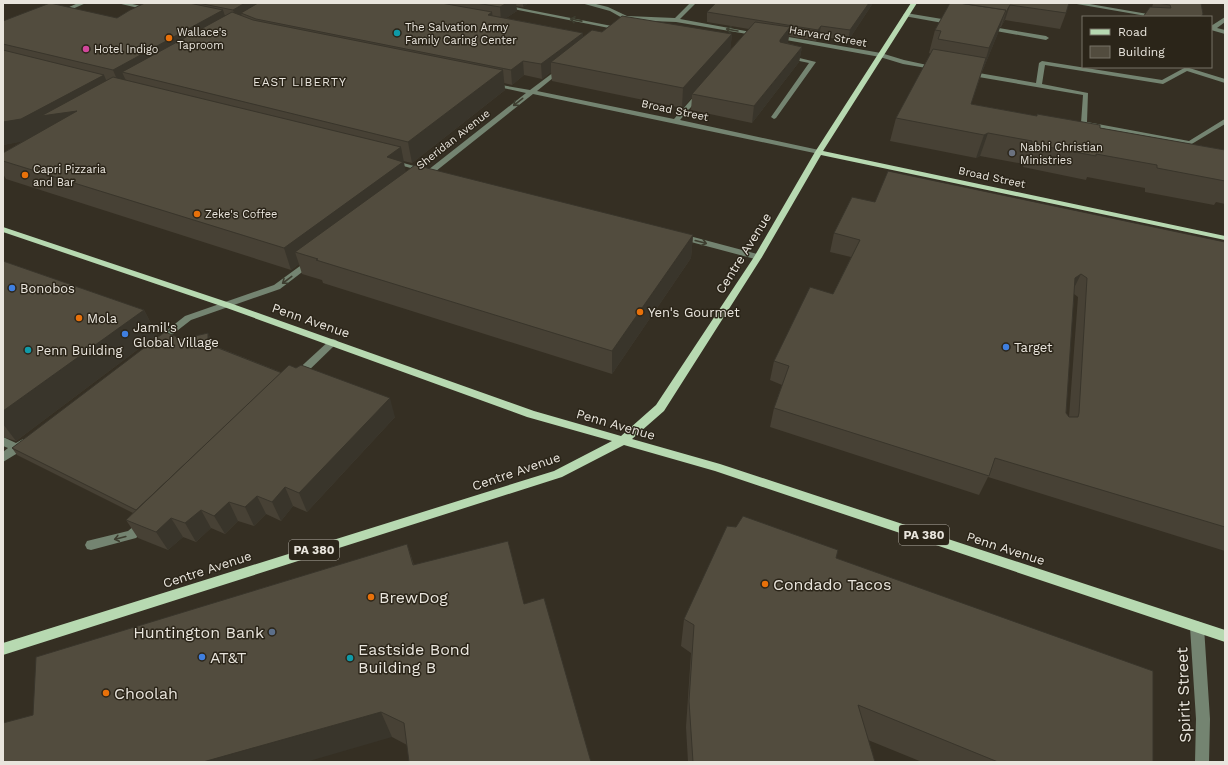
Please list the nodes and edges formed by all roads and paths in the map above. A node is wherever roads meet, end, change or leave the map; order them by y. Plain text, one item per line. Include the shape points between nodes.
1 (82, 3) edge
2 (120, 3) edge
3 (486, 3) edge
4 (584, 3) edge
5 (693, 3) edge
6 (914, 3) edge
7 (1074, 3) edge
8 (603, 4) edge
9 (156, 10) edge
10 (54, 15) edge
11 (906, 15) junction
12 (1156, 16) edge
13 (626, 18) junction
14 (1225, 19) edge
15 (676, 20) junction
16 (964, 24) edge
17 (979, 27) edge
18 (1212, 28) edge
19 (611, 30) junction
20 (622, 30) edge
21 (1225, 32) edge
22 (752, 33) junction
23 (766, 35) edge
24 (773, 37) edge
25 (747, 38) edge
26 (1046, 38) dead end
27 (791, 46) junction
28 (881, 55) junction
29 (566, 65) edge
30 (948, 70) edge
31 (964, 72) edge
32 (1225, 81) edge
33 (483, 82) edge
34 (1039, 85) junction
35 (703, 90) edge
36 (531, 93) junction
37 (774, 117) dead end
38 (676, 121) junction
39 (1224, 123) edge
40 (819, 152) junction
41 (384, 160) edge
42 (430, 172) junction
43 (442, 174) edge
44 (418, 181) edge
45 (3, 229) edge
46 (672, 234) edge
47 (1225, 238) edge
48 (320, 255) edge
49 (758, 257) junction
50 (227, 305) junction
51 (333, 342) junction
52 (150, 347) edge
53 (289, 384) edge
54 (30, 438) edge
55 (3, 441) edge
56 (622, 441) junction
57 (18, 448) junction
58 (3, 458) edge
59 (149, 519) edge
60 (91, 545) dead end
61 (1197, 627) junction
62 (1225, 636) edge
63 (3, 649) edge
64 (1202, 762) edge

1 - 10 street
2 - 9 street
19 -> 3 street
4 - 8 street
5 - 15 street
6 - 11 main road, Centre Avenue / PA 380
7 - 12 street
8 - 13 street
11 - 16 street
11 - 28 main road, Centre Avenue / PA 380
13 - 15 street
13 - 19 street
14 - 18 street
22 -> 15 street
17 - 26 street
18 - 21 street
19 - 20 street
22 - 23 street
22 - 25 street
24 - 27 street, Harvard Street
27 - 28 street, Harvard Street
27 - 37 street via 782,56 813,62
28 - 30 street, Harvard Street via 903,62
28 - 40 main road, Centre Avenue / PA 380
29 - 36 street, Sheridan Avenue
31 - 34 street
32 - 34 street via 1186,70 1163,82 1042,63
33 - 36 street, Broad Street
34 - 39 street via 1086,94 1084,123 1190,144
35 - 38 street
36 - 38 street, Broad Street
36 -> 42 street, Sheridan Avenue
38 - 40 street, Broad Street
40 - 47 main road, Broad Street
40 - 49 main road, Centre Avenue / PA 380
41 - 42 street
42 - 43 street
42 - 44 street, Sheridan Avenue
45 - 50 main road, Penn Avenue
46 -> 49 street
48 -> 50 street via 277,287
49 - 56 main road, Centre Avenue / PA 380 via 660,408
50 - 51 main road, Penn Avenue
50 - 52 street via 188,318
51 - 53 street
51 - 56 main road, Penn Avenue via 531,414
54 - 57 street
55 - 57 street
56 - 61 main road, Penn Avenue / PA 380 via 716,467
56 - 63 main road, Centre Avenue / PA 380 via 558,474
57 - 58 street
59 -> 60 street via 132,535
61 - 62 main road, Penn Avenue / PA 380
61 - 64 street, Spirit Street via 1203,719

